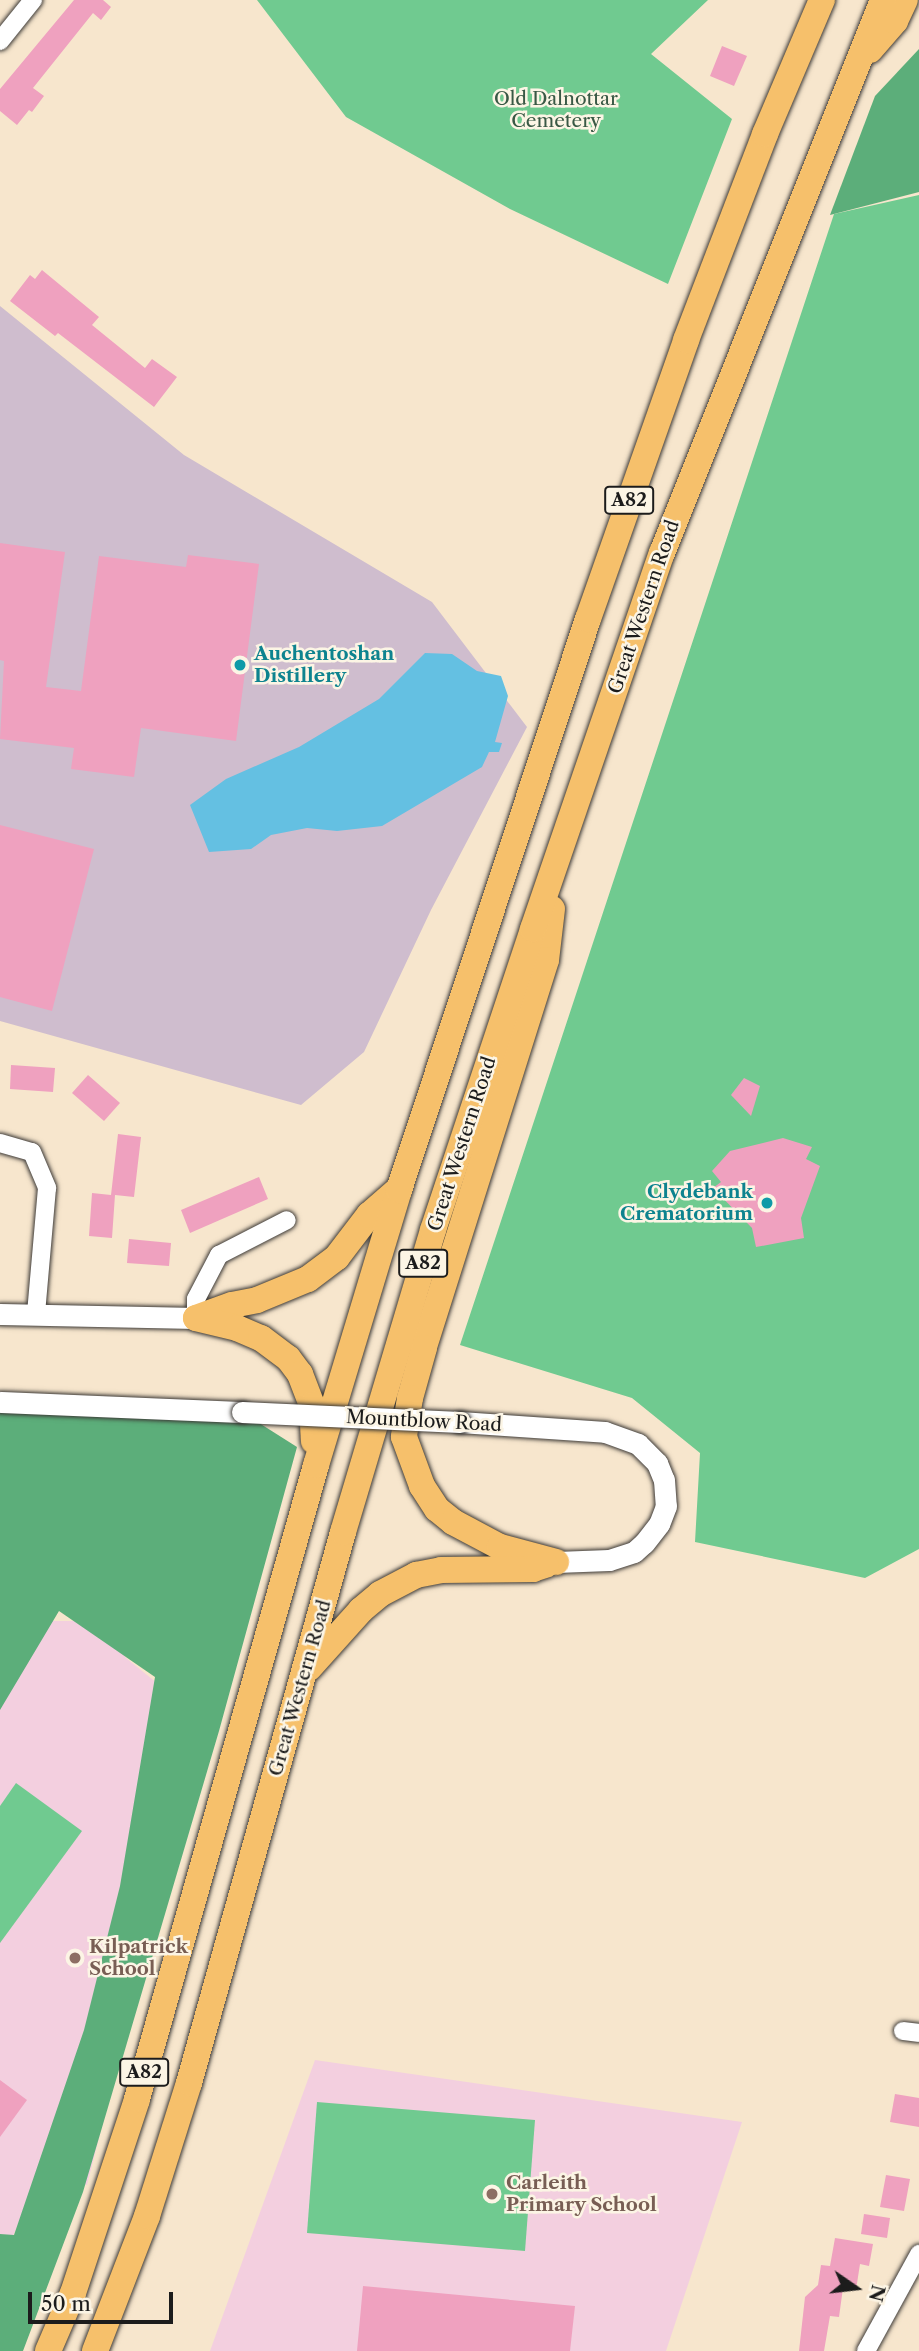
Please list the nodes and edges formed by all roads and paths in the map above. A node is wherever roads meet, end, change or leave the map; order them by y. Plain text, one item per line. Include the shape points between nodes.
1 (33, 0) edge
2 (822, 0) edge
3 (883, 0) edge
4 (905, 0) edge
5 (0, 41) edge
6 (852, 70) junction
7 (558, 860) junction
8 (0, 1143) edge
9 (399, 1190) junction
10 (287, 1220) dead end
11 (0, 1314) edge
12 (36, 1315) junction
13 (196, 1318) junction
14 (0, 1402) edge
15 (316, 1465) junction
16 (556, 1562) junction
17 (305, 1672) junction
18 (919, 2254) edge
19 (48, 2351) edge
20 (95, 2351) edge
21 (866, 2351) edge

1 - 5 street
2 - 9 main road, A82 via 686,340 587,619
3 - 6 main road, Great Western Road / A82
4 - 6 main road via 895,21
6 - 7 main road, Great Western Road / A82 via 662,553
7 - 16 main road via 546,960 424,1348 404,1437 422,1486 453,1522 500,1547
7 - 17 main road, Great Western Road / A82 via 433,1230
8 - 12 street via 32,1152 47,1188
9 - 13 main road via 369,1214 337,1257 308,1279
9 - 15 main road, A82
10 - 13 street via 219,1255 196,1299
11 - 12 street
12 - 13 street
13 - 15 main road, A82 via 261,1338 288,1358 312,1405
14 - 16 street, Mountblow Road, bridge via 460,1422 605,1432 638,1444 657,1463 664,1480 666,1506 659,1524 634,1552 609,1560
15 - 19 main road, A82 via 136,2099 73,2293
16 - 17 main road via 533,1569 441,1570 416,1575 361,1610
17 - 20 main road, Great Western Road / A82 via 189,2083 147,2216
18 - 21 street

